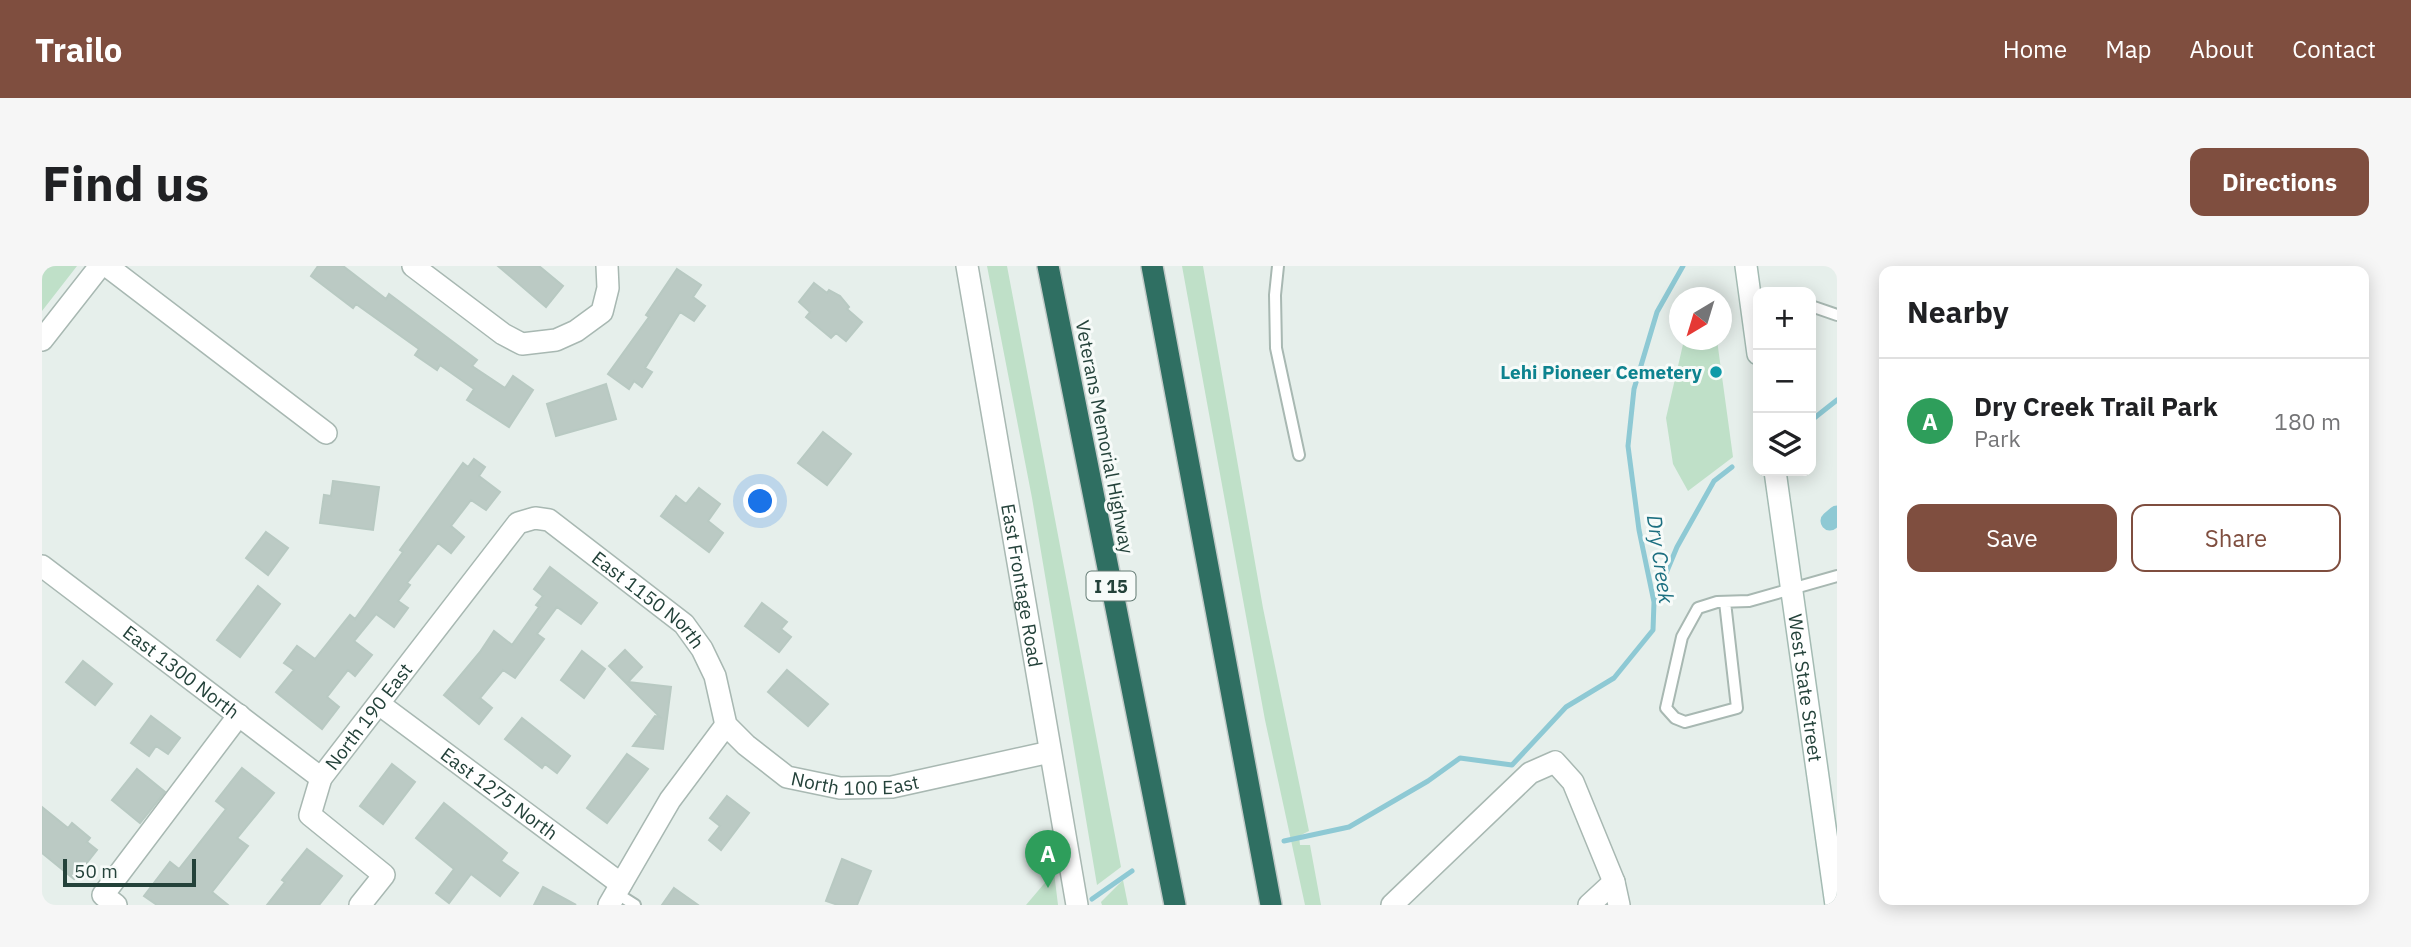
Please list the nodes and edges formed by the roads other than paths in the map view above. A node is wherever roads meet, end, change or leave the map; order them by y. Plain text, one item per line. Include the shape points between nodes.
1 (100, 266) edge
2 (107, 266) edge
3 (413, 266) edge
4 (607, 266) edge
5 (967, 266) edge
6 (1048, 266) edge
7 (1152, 266) edge
8 (1278, 266) edge
9 (1746, 266) edge
10 (1753, 298) edge
11 (1816, 308) edge
12 (1837, 315) edge
13 (42, 340) edge
14 (326, 433) dead end
15 (1299, 456) dead end
16 (1776, 476) edge
17 (524, 521) joint
18 (42, 565) edge
19 (1837, 576) edge
20 (1792, 587) junction
21 (1725, 602) junction
22 (379, 704) junction
23 (239, 715) junction
24 (726, 725) junction
25 (1050, 752) junction
26 (321, 778) junction
27 (1614, 883) junction
28 (615, 894) edge
29 (116, 905) edge
30 (360, 905) edge
31 (635, 905) edge
32 (1077, 905) edge
33 (1175, 905) edge
34 (1271, 905) edge
35 (1392, 905) edge
36 (1589, 905) edge
37 (1619, 905) edge
38 (1836, 905) edge

1 - 13 street
2 - 14 street
3 - 4 street via 522,344 556,340 602,312
5 - 25 street, East Frontage Road
6 - 33 highway, Veterans Memorial Highway / I 15
7 - 34 highway
8 - 15 lane via 1276,348
9 - 10 street
11 - 12 lane
16 - 20 street, West State Street
17 - 22 street, North 190 East
17 - 24 street, East 1150 North via 549,520 684,624 715,676
18 - 23 street, East 1300 North
19 - 20 lane
20 - 21 lane via 1749,601
20 - 38 street, West State Street
21 - 21 lane via 1698,608 1682,637 1666,709 1685,722 1737,708
22 - 26 street, North 190 East
22 - 28 street, East 1275 North
23 - 26 street, East 1300 North
23 - 29 street via 103,895
24 - 25 street, North 100 East via 787,777 839,788 892,787
24 - 28 street via 670,800
25 - 32 street, East Frontage Road
26 - 30 street, North 190 East via 310,815 384,875
27 - 35 street via 1573,782 1555,762 1530,773
27 - 36 street
27 - 37 street
28 - 31 lane

